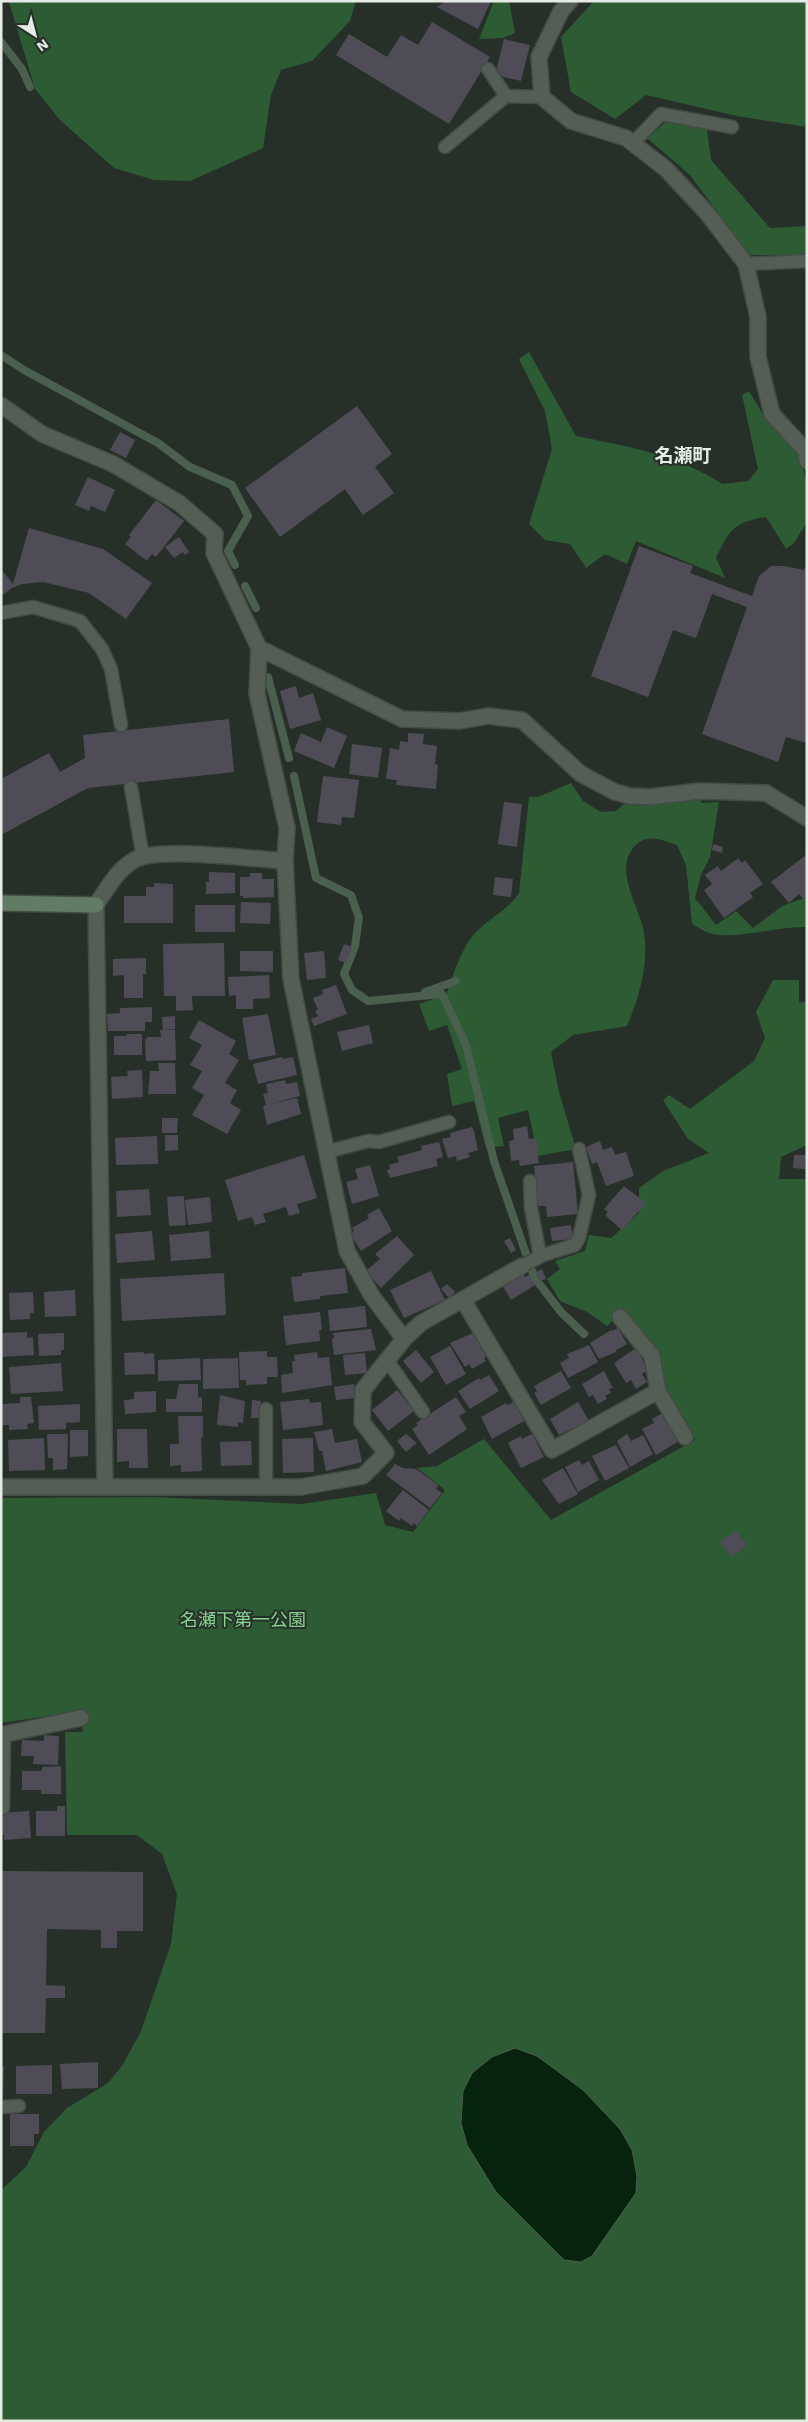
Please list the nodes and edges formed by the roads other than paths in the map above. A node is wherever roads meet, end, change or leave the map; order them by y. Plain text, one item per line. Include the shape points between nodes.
1 (570, 1) edge
2 (488, 68) dead end
3 (506, 96) junction
4 (542, 97) junction
5 (732, 127) dead end
6 (633, 143) junction
7 (445, 147) dead end
8 (807, 261) edge
9 (746, 264) junction
10 (1, 405) edge
11 (807, 461) edge
12 (1, 614) edge
13 (259, 648) junction
14 (120, 725) dead end
15 (131, 787) dead end
16 (807, 818) edge
17 (143, 858) junction
18 (285, 861) junction
19 (1, 903) edge
20 (96, 905) junction
21 (449, 1122) dead end
22 (579, 1148) dead end
23 (326, 1152) junction
24 (530, 1181) dead end
25 (540, 1256) junction
26 (522, 1266) joint
27 (463, 1300) junction
28 (620, 1317) dead end
29 (404, 1339) junction
30 (387, 1360) junction
31 (658, 1391) junction
32 (266, 1409) dead end
33 (424, 1412) dead end
34 (685, 1436) dead end
35 (1, 1487) edge
36 (105, 1487) junction
37 (266, 1488) junction
38 (81, 1718) dead end
39 (3, 1735) edge
40 (3, 1808) dead end
41 (19, 2106) dead end
42 (1, 2107) edge

1 - 4 street via 560,12 539,57
2 - 3 lane
3 - 4 lane
3 - 7 lane
4 - 6 street via 570,122 626,138
5 - 6 lane via 661,114
6 - 9 street via 672,176 707,213
8 - 9 lane
9 - 11 street via 758,317 758,356 772,414 806,451
10 - 13 street via 42,434 113,464 180,503 215,534 214,553
12 - 14 lane via 33,608 80,621 102,649 111,669
13 - 16 street via 402,719 460,721 488,716 522,720 581,774 615,792 650,797 700,791 766,793
13 - 18 street via 257,694 287,828
15 - 17 lane
17 - 18 street via 160,853
17 - 20 street via 136,859 119,873
18 - 23 street via 290,979
19 - 20 street
20 - 36 street
21 - 23 lane via 379,1142 368,1141
22 - 25 lane via 589,1195 579,1238 575,1245
23 - 29 street via 347,1251 372,1296
24 - 25 lane via 531,1208
25 - 26 lane
26 - 27 street
27 - 29 street via 421,1323
27 - 31 street via 552,1450
28 - 31 street via 652,1356
29 - 30 street
30 - 33 lane
30 - 37 street via 363,1390 361,1405 362,1422 386,1453 363,1476 301,1487
31 - 34 street
32 - 37 lane
35 - 36 street
36 - 37 street
38 - 39 street
39 - 40 lane
41 - 42 lane

